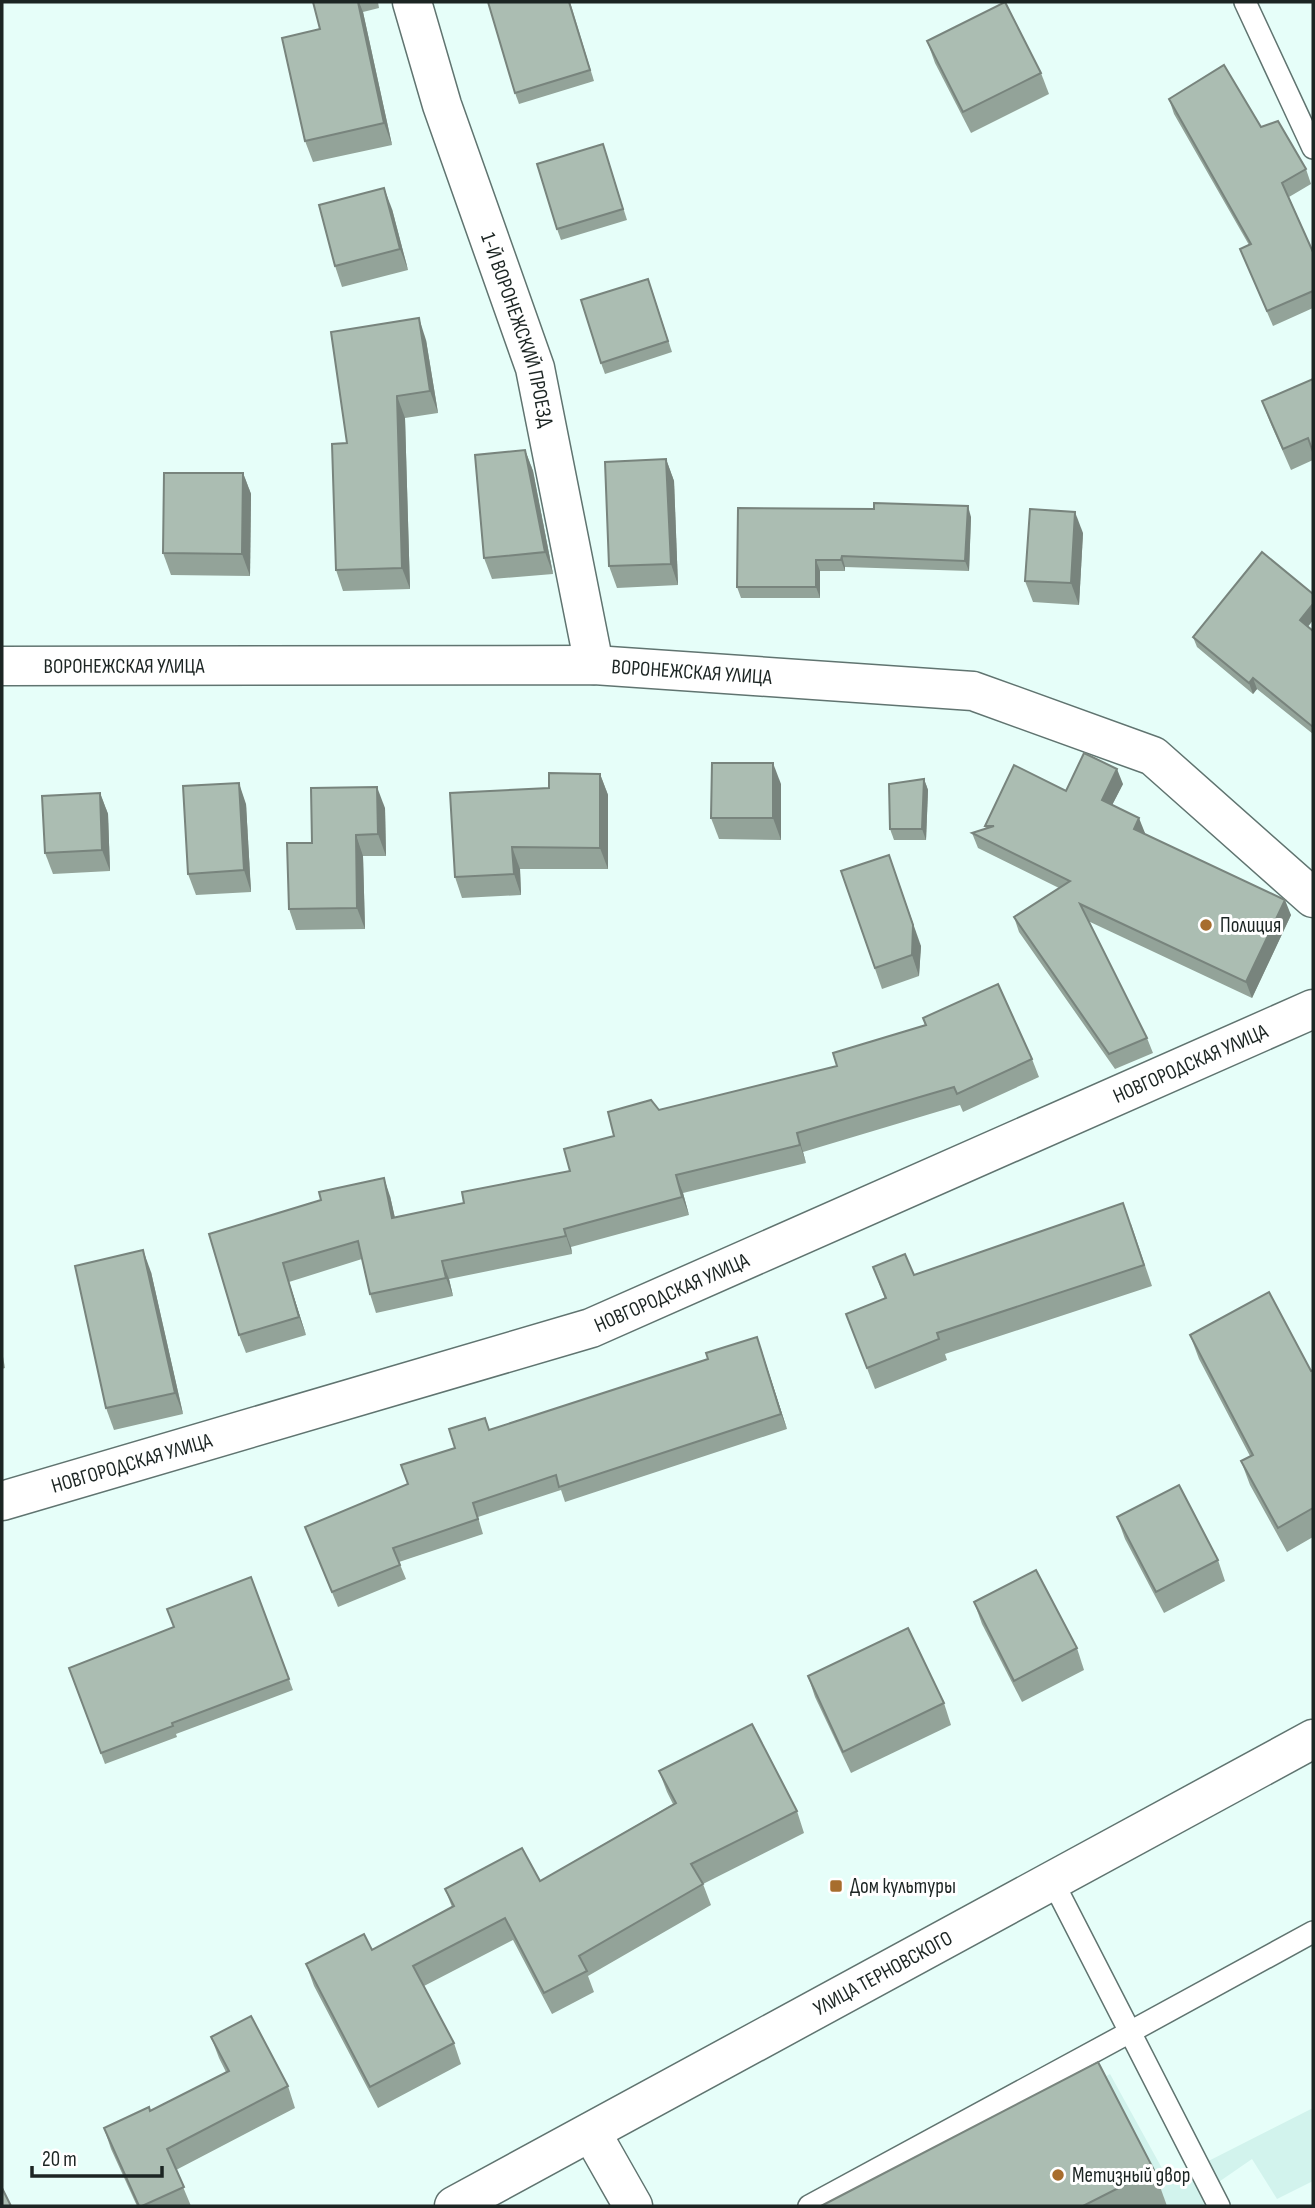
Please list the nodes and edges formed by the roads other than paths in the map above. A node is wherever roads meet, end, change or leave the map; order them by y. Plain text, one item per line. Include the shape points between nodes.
1 (412, 2) edge
2 (1245, 2) edge
3 (1313, 148) edge
4 (594, 665) junction
5 (2, 666) edge
6 (1313, 898) edge
7 (1313, 1009) edge
8 (2, 1501) edge
9 (1313, 1739) edge
10 (1053, 1882) junction
11 (1313, 1932) edge
12 (1130, 2032) junction
13 (591, 2132) junction
14 (454, 2206) edge
15 (633, 2206) edge
16 (809, 2206) edge
17 (1219, 2206) edge

1 - 4 street, 1-Й ВОРОНЕЖСКИЙ ПРОЕЗД via 442,105 535,368
2 - 3 lane
4 - 5 street, ВОРОНЕЖСКАЯ УЛИЦА
4 - 6 street, ВОРОНЕЖСКАЯ УЛИЦА via 973,691 1153,755
7 - 8 street, НОВГОРОДСКАЯ УЛИЦА via 591,1328
9 - 10 street, УЛИЦА ТЕРНОВСКОГО
10 - 12 lane
10 - 13 street, УЛИЦА ТЕРНОВСКОГО
11 - 12 lane
12 - 16 lane
12 - 17 lane
13 - 14 street, УЛИЦА ТЕРНОВСКОГО
13 - 15 street

